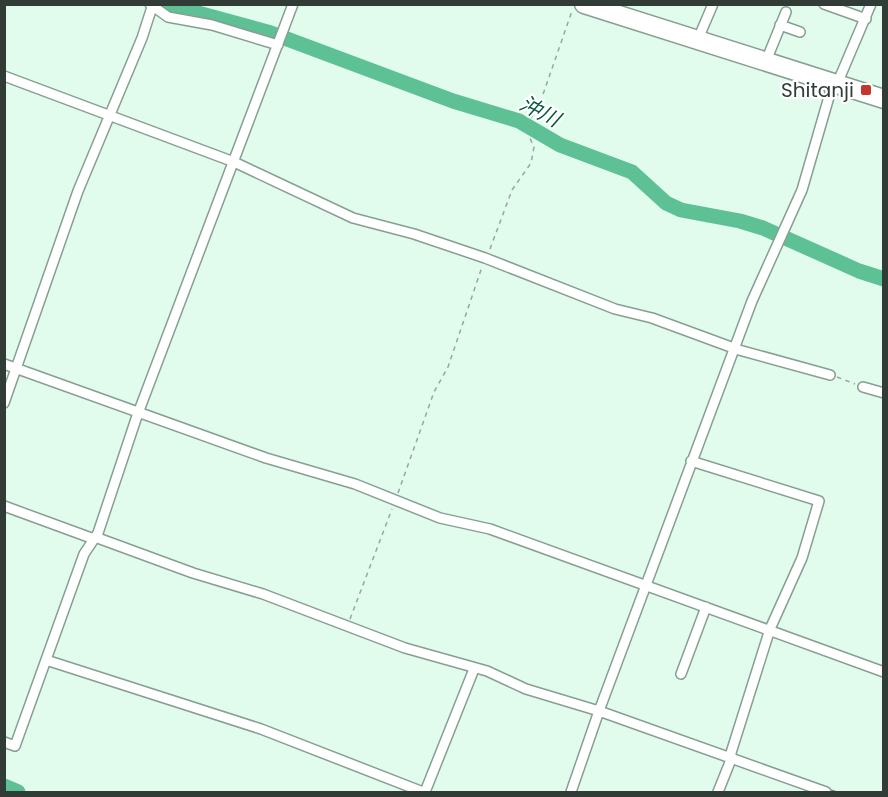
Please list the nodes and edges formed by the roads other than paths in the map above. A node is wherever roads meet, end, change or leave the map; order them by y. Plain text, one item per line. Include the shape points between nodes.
1 (293, 4) edge
2 (584, 4) edge
3 (713, 4) edge
4 (825, 4) edge
5 (871, 4) edge
6 (152, 5) edge
7 (786, 12) dead end
8 (866, 19) junction
9 (780, 25) junction
10 (800, 32) dead end
11 (280, 39) junction
12 (698, 39) junction
13 (766, 61) junction
14 (4, 76) edge
15 (835, 83) junction
16 (884, 99) edge
17 (108, 116) junction
18 (234, 162) junction
19 (736, 348) junction
20 (4, 364) edge
21 (16, 368) junction
22 (830, 375) road end
23 (862, 387) road end
24 (884, 393) edge
25 (4, 403) edge
26 (139, 412) junction
27 (691, 461) junction
28 (4, 506) edge
29 (94, 538) junction
30 (646, 584) junction
31 (706, 607) junction
32 (770, 629) junction
33 (45, 660) junction
34 (473, 670) junction
35 (884, 672) edge
36 (681, 674) dead end
37 (598, 713) junction
38 (4, 742) edge
39 (731, 759) junction
40 (424, 792) edge
41 (571, 792) edge
42 (718, 792) edge
43 (826, 792) edge

1 - 11 street
2 - 12 highway
3 - 12 street
4 - 8 street via 841,14
5 - 8 street
6 - 11 street via 168,17
6 - 17 street
7 - 9 street
8 - 15 street
9 - 10 street
9 - 13 street
11 - 18 street
12 - 13 highway
13 - 15 highway
14 - 17 street
15 - 16 highway
15 - 19 street via 802,190 752,301
17 - 18 street
17 - 21 street
18 - 19 street via 353,218 485,258 615,309
18 - 26 street
19 - 22 street
19 - 27 street via 702,442
20 - 21 street
21 - 25 street
21 - 26 street
23 - 24 street
26 - 29 street
26 - 30 street via 266,458 355,484 440,518 490,529
27 - 30 street
27 - 32 street via 819,501 798,569
28 - 29 street
29 - 33 street via 84,554
29 - 34 street
30 - 31 street
30 - 37 street
31 - 32 street
31 - 36 street via 686,646
32 - 35 street
32 - 39 street
33 - 38 street via 15,746
33 - 40 street via 261,729
34 - 37 street
34 - 40 street
37 - 39 street
37 - 41 street
39 - 42 street
39 - 43 street

